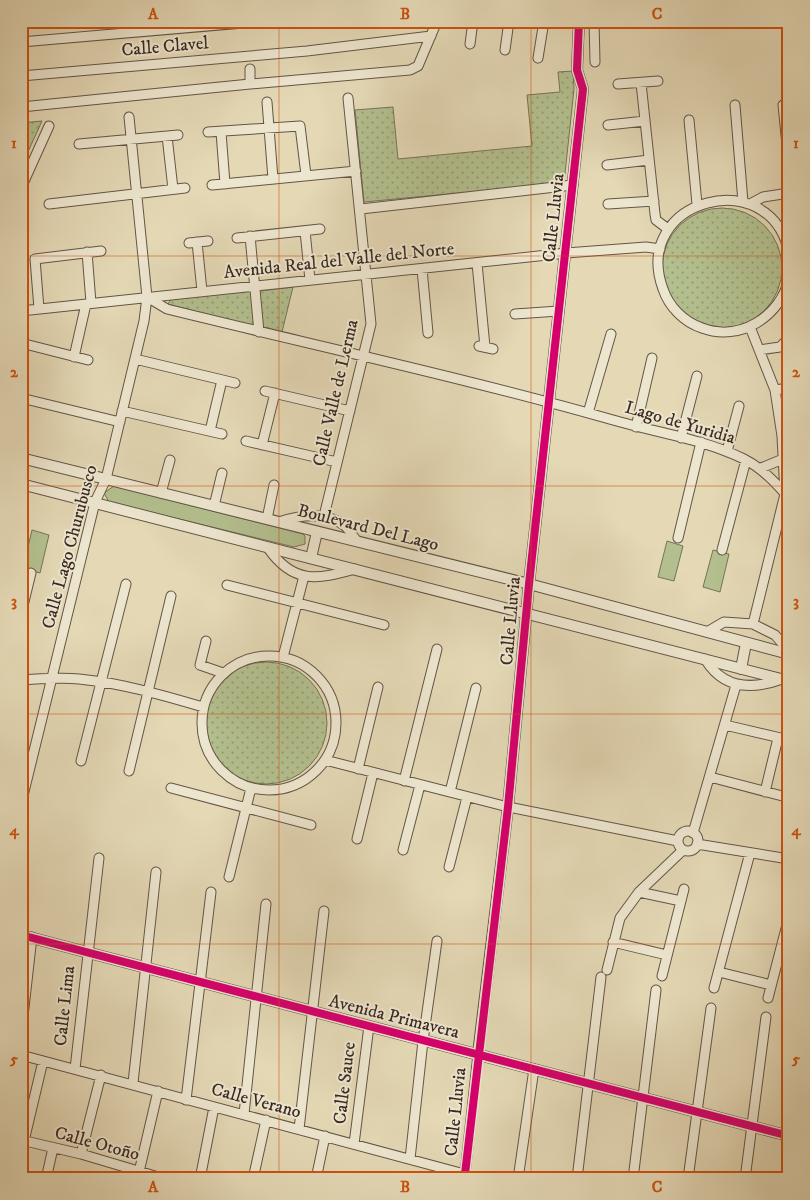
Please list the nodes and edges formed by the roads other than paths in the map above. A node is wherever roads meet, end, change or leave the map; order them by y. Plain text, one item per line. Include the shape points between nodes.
1 (266, 21) edge
2 (437, 21) edge
3 (472, 21) edge
4 (508, 21) edge
5 (544, 21) edge
6 (579, 21) edge
7 (594, 21) edge
8 (224, 23) edge
9 (431, 36) junction
10 (21, 42) edge
11 (470, 44) dead end
12 (505, 50) dead end
13 (538, 58) dead end
14 (595, 62) dead end
15 (250, 69) dead end
16 (21, 76) edge
17 (658, 81) dead end
18 (641, 83) junction
19 (250, 84) junction
20 (618, 84) dead end
21 (348, 98) dead end
22 (267, 102) dead end
23 (735, 105) dead end
24 (783, 105) dead end
25 (21, 107) edge
26 (129, 117) dead end
27 (689, 120) dead end
28 (645, 121) junction
29 (608, 125) dead end
30 (49, 126) dead end
31 (268, 127) junction
32 (208, 132) dead end
33 (221, 132) junction
34 (178, 135) dead end
35 (167, 136) junction
36 (131, 138) junction
37 (80, 144) dead end
38 (650, 160) junction
39 (607, 165) dead end
40 (789, 165) edge
41 (356, 170) junction
42 (306, 175) junction
43 (273, 179) junction
44 (225, 184) junction
45 (212, 185) dead end
46 (572, 185) junction
47 (21, 188) edge
48 (185, 188) dead end
49 (173, 189) junction
50 (135, 193) junction
51 (789, 193) edge
52 (654, 201) junction
53 (747, 203) junction
54 (49, 204) dead end
55 (608, 204) dead end
56 (697, 204) junction
57 (361, 209) junction
58 (320, 229) dead end
59 (668, 229) junction
60 (306, 231) junction
61 (250, 236) junction
62 (237, 238) dead end
63 (208, 240) dead end
64 (660, 249) junction
65 (789, 250) edge
66 (101, 251) dead end
67 (87, 252) junction
68 (566, 253) junction
69 (477, 263) junction
70 (422, 269) junction
71 (367, 275) junction
72 (310, 280) junction
73 (788, 283) edge
74 (255, 286) junction
75 (202, 291) junction
76 (148, 297) junction
77 (89, 304) junction
78 (39, 309) junction
79 (559, 311) junction
80 (22, 312) edge
81 (516, 315) dead end
82 (750, 327) junction
83 (259, 332) junction
84 (428, 332) dead end
85 (611, 334) dead end
86 (789, 338) edge
87 (21, 343) edge
88 (486, 348) dead end
89 (759, 350) junction
90 (74, 356) junction
91 (363, 357) junction
92 (652, 358) dead end
93 (135, 359) junction
94 (88, 360) dead end
95 (698, 376) dead end
96 (222, 380) junction
97 (235, 383) dead end
98 (789, 388) edge
99 (265, 390) dead end
100 (775, 390) junction
101 (275, 393) junction
102 (21, 398) edge
103 (550, 402) junction
104 (739, 406) dead end
105 (122, 410) junction
106 (350, 411) junction
107 (588, 413) junction
108 (120, 422) junction
109 (636, 427) junction
110 (210, 431) junction
111 (222, 434) dead end
112 (785, 435) edge
113 (681, 438) junction
114 (246, 441) dead end
115 (701, 442) junction
116 (262, 445) junction
117 (727, 451) junction
118 (21, 458) edge
119 (783, 459) junction
120 (170, 460) dead end
121 (746, 460) junction
122 (337, 462) junction
123 (760, 468) junction
124 (222, 473) dead end
125 (106, 479) junction
126 (21, 484) edge
127 (274, 485) dead end
128 (161, 493) junction
129 (787, 496) edge
130 (96, 502) junction
131 (214, 506) junction
132 (324, 516) junction
133 (267, 519) junction
134 (789, 519) edge
135 (778, 521) junction
136 (279, 522) junction
137 (317, 532) junction
138 (678, 538) dead end
139 (357, 541) junction
140 (268, 548) junction
141 (722, 550) dead end
142 (311, 558) junction
143 (355, 569) junction
144 (31, 573) dead end
145 (304, 576) junction
146 (126, 584) dead end
147 (529, 584) junction
148 (227, 585) dead end
149 (171, 596) dead end
150 (297, 602) junction
151 (21, 614) edge
152 (527, 614) junction
153 (753, 624) junction
154 (384, 625) dead end
155 (707, 632) junction
156 (206, 641) dead end
157 (746, 643) junction
158 (437, 649) dead end
159 (789, 652) edge
160 (283, 656) junction
161 (705, 659) junction
162 (741, 669) junction
163 (223, 673) junction
164 (52, 678) junction
165 (21, 680) edge
166 (785, 680) edge
167 (102, 682) junction
168 (736, 685) junction
169 (378, 687) dead end
170 (476, 688) dead end
171 (148, 691) junction
172 (203, 707) junction
173 (725, 725) junction
174 (778, 738) junction
175 (789, 740) edge
176 (325, 760) junction
177 (82, 761) dead end
178 (358, 769) junction
179 (129, 771) dead end
180 (374, 773) junction
181 (710, 777) junction
182 (404, 781) junction
183 (420, 785) junction
184 (171, 788) dead end
185 (251, 788) junction
186 (450, 792) junction
187 (765, 792) junction
188 (466, 797) junction
189 (786, 797) dead end
190 (21, 804) edge
191 (246, 807) junction
192 (508, 807) junction
193 (311, 825) dead end
194 (693, 833) junction
195 (357, 839) dead end
196 (678, 841) junction
197 (697, 844) junction
198 (403, 850) dead end
199 (683, 850) junction
200 (750, 853) junction
201 (99, 858) dead end
202 (789, 859) edge
203 (449, 867) dead end
204 (156, 872) dead end
205 (229, 877) dead end
206 (684, 889) dead end
207 (211, 892) dead end
208 (639, 892) junction
209 (681, 901) junction
210 (266, 904) dead end
211 (324, 911) dead end
212 (789, 916) edge
213 (21, 935) edge
214 (32, 937) junction
215 (437, 941) dead end
216 (612, 942) junction
217 (86, 953) junction
218 (667, 955) junction
219 (145, 968) junction
220 (719, 972) junction
221 (662, 976) dead end
222 (200, 983) junction
223 (771, 985) junction
224 (714, 988) dead end
225 (656, 990) dead end
226 (256, 997) junction
227 (768, 998) dead end
228 (711, 1008) dead end
229 (311, 1012) junction
230 (766, 1017) dead end
231 (369, 1026) junction
232 (21, 1034) edge
233 (423, 1040) junction
234 (478, 1054) junction
235 (21, 1055) edge
236 (43, 1061) junction
237 (75, 1069) junction
238 (534, 1069) junction
239 (100, 1075) junction
240 (133, 1083) junction
241 (589, 1084) junction
242 (158, 1091) junction
243 (643, 1096) junction
244 (186, 1100) junction
245 (214, 1107) junction
246 (696, 1111) junction
247 (244, 1114) junction
248 (266, 1120) junction
249 (751, 1126) junction
250 (299, 1129) junction
251 (325, 1136) junction
252 (789, 1136) edge
253 (22, 1141) edge
254 (354, 1144) junction
255 (53, 1148) junction
256 (81, 1154) junction
257 (410, 1159) junction
258 (124, 1168) junction
259 (139, 1172) junction
260 (465, 1174) junction
261 (154, 1177) edge
262 (46, 1179) edge
263 (123, 1179) edge
264 (165, 1179) edge
265 (200, 1179) edge
266 (253, 1179) edge
267 (316, 1179) edge
268 (483, 1179) edge
269 (518, 1179) edge
270 (577, 1179) edge
271 (633, 1179) edge
272 (688, 1179) edge
273 (745, 1179) edge

1 - 8 street
2 - 9 street
3 - 11 street
4 - 12 street
5 - 13 street
6 - 46 street, Calle Lluvia via 577,70 583,89
7 - 14 street
8 - 10 street
9 - 16 street, Calle Clavel via 287,53
9 - 19 street via 415,69
15 - 19 street
17 - 18 street
18 - 20 street
18 - 28 street
19 - 25 street
21 - 41 street, Calle Valle de Lerma
22 - 31 street
23 - 53 street
24 - 40 street
26 - 36 street, Calle Lago Churubusco
27 - 56 street
28 - 29 street
28 - 38 street
30 - 47 street
31 - 33 street
31 - 42 street via 300,126
31 - 43 street
32 - 33 street
33 - 44 street
34 - 35 street
35 - 36 street
35 - 49 street
36 - 37 street
36 - 50 street, Calle Lago Churubusco
38 - 39 street
38 - 52 street
41 - 42 street
41 - 57 street, Calle Valle de Lerma
42 - 43 street
43 - 44 street
44 - 45 street
46 - 57 street
46 - 68 street, Calle Lluvia
48 - 49 street
49 - 50 street
50 - 54 street
50 - 76 street, Calle Lago Churubusco
51 - 53 street
52 - 55 street
52 - 59 street via 656,220
53 - 56 street via 720,199
53 - 65 street via 766,214 778,227
56 - 59 street
57 - 71 street, Calle Valle de Lerma
58 - 60 street
59 - 64 street
60 - 61 street
60 - 72 street
61 - 62 street
61 - 74 street
63 - 75 street via 193,242
64 - 68 street, Avenida Real del Valle del Norte via 646,247
64 - 82 street via 659,281 674,310 687,321 717,332
66 - 67 street
67 - 77 street
67 - 78 street via 35,259
68 - 69 street, Avenida Real del Valle del Norte
68 - 79 street, Calle Lluvia
69 - 70 street, Avenida Real del Valle del Norte
69 - 88 street
70 - 71 street, Avenida Real del Valle del Norte
70 - 84 street
71 - 72 street, Avenida Real del Valle del Norte
71 - 91 street, Calle Valle de Lerma via 371,324
72 - 74 street, Avenida Real del Valle del Norte
73 - 82 street via 777,306
74 - 75 street, Avenida Real del Valle del Norte
74 - 83 street
75 - 76 street, Avenida Real del Valle del Norte
76 - 77 street, Avenida Real del Valle del Norte
76 - 83 street, Lago de Yuridia via 167,309
76 - 93 street, Calle Lago Churubusco
77 - 78 street, Avenida Real del Valle del Norte
77 - 90 street
78 - 80 street, Avenida Real del Valle del Norte
79 - 81 street
79 - 103 street, Calle Lluvia
82 - 89 street
83 - 91 street, Lago de Yuridia
85 - 107 street
86 - 89 street via 780,347
87 - 90 street
89 - 100 street
90 - 94 street
91 - 103 street, Lago de Yuridia
91 - 106 street, Calle Valle de Lerma
92 - 109 street
93 - 96 street
93 - 105 street, Calle Lago Churubusco
95 - 113 street
96 - 97 street
96 - 110 street
98 - 100 street
99 - 101 street
100 - 112 street
101 - 106 street
101 - 116 street
102 - 108 street
103 - 107 street, Lago de Yuridia
103 - 147 street, Calle Lluvia
104 - 117 street
105 - 108 street, Calle Lago Churubusco
105 - 110 street
106 - 122 street, Calle Valle de Lerma
107 - 109 street, Lago de Yuridia
108 - 125 street, Calle Lago Churubusco
109 - 113 street, Lago de Yuridia
110 - 111 street
112 - 119 street
113 - 115 street, Lago de Yuridia
114 - 116 street
115 - 117 street, Lago de Yuridia
115 - 138 street
116 - 122 street
117 - 121 street, Lago de Yuridia
118 - 125 street, Boulevard Del Lago
119 - 123 street
119 - 129 street
120 - 128 street
121 - 123 street, Lago de Yuridia
121 - 141 street
122 - 132 street, Calle Valle de Lerma
123 - 129 street, Lago de Yuridia
124 - 131 street
125 - 128 street, Boulevard Del Lago
125 - 130 street, Calle Lago Churubusco
126 - 130 street
127 - 133 street
128 - 131 street, Boulevard Del Lago
129 - 135 street
130 - 140 street
130 - 164 street, Calle Lago Churubusco
131 - 133 street, Boulevard Del Lago
132 - 136 street via 293,517
132 - 139 street via 345,526
133 - 136 street, Boulevard Del Lago
134 - 135 street
135 - 153 street
136 - 137 street, Boulevard Del Lago
137 - 139 street, Boulevard Del Lago
137 - 142 street
139 - 147 street, Boulevard Del Lago
140 - 142 street
140 - 145 street via 278,562
142 - 143 street
143 - 145 street via 324,578
143 - 152 street
144 - 151 street
145 - 150 street
146 - 167 street
147 - 152 street, Calle Lluvia
147 - 155 street, Boulevard Del Lago
148 - 150 street
149 - 171 street
150 - 154 street
150 - 160 street
152 - 161 street
152 - 192 street, Calle Lluvia
153 - 155 street, Boulevard Del Lago via 724,622
153 - 159 street, Boulevard Del Lago via 775,635
155 - 157 street, Boulevard Del Lago
156 - 163 street via 200,665
157 - 159 street, Boulevard Del Lago
157 - 162 street
158 - 182 street
160 - 163 street via 262,655 241,661
160 - 176 street via 312,671 331,697 336,729
161 - 162 street
161 - 168 street via 711,670 726,682
162 - 166 street
163 - 172 street via 211,688
164 - 165 street
164 - 167 street
164 - 190 street, Calle Lago Churubusco
166 - 168 street via 750,687
167 - 171 street
167 - 177 street
168 - 173 street
169 - 178 street
170 - 186 street
171 - 172 street
171 - 179 street
172 - 185 street via 201,724 211,757 228,776
173 - 174 street
173 - 181 street
174 - 175 street
174 - 187 street
176 - 178 street
176 - 185 street via 305,780 292,786 265,790
178 - 180 street
180 - 182 street
180 - 195 street
181 - 187 street
181 - 194 street
182 - 183 street
183 - 186 street
183 - 198 street
184 - 191 street
185 - 191 street
186 - 188 street
187 - 189 street
188 - 192 street
188 - 203 street
191 - 193 street
191 - 205 street
192 - 196 street
192 - 234 street, Calle Lluvia
194 - 196 street via 684,832
194 - 197 street
196 - 199 street
197 - 199 street via 692,850
197 - 200 street
199 - 208 street
200 - 202 street
200 - 220 street
201 - 217 street, Calle Lima
204 - 219 street
206 - 209 street
207 - 222 street
208 - 209 street
208 - 216 street via 620,918
209 - 218 street
210 - 226 street
211 - 229 street
212 - 223 street
213 - 214 street, Avenida Primavera
214 - 217 street, Avenida Primavera
214 - 232 street
215 - 233 street
216 - 218 street
216 - 241 street via 604,973
217 - 219 street, Avenida Primavera
217 - 237 street, Calle Lima
218 - 221 street
219 - 222 street, Avenida Primavera
219 - 240 street
220 - 223 street
220 - 224 street
222 - 226 street, Avenida Primavera
222 - 244 street
223 - 227 street
225 - 243 street
226 - 229 street, Avenida Primavera
226 - 247 street
228 - 246 street
229 - 231 street, Avenida Primavera
229 - 250 street
230 - 249 street
231 - 233 street, Avenida Primavera
231 - 254 street, Calle Sauce
233 - 234 street, Avenida Primavera
233 - 257 street
234 - 238 street, Avenida Primavera
234 - 260 street, Calle Lluvia
235 - 236 street, Calle Verano
236 - 237 street, Calle Verano
236 - 253 street
237 - 239 street, Calle Verano
238 - 241 street, Avenida Primavera
238 - 269 street
239 - 240 street, Calle Verano
239 - 256 street
240 - 242 street, Calle Verano
241 - 243 street, Avenida Primavera
241 - 270 street
242 - 244 street, Calle Verano
242 - 259 street
243 - 246 street, Avenida Primavera
243 - 271 street
244 - 245 street, Calle Verano
245 - 247 street, Calle Verano
245 - 265 street
246 - 249 street, Avenida Primavera
246 - 272 street
247 - 248 street, Calle Verano
248 - 250 street, Calle Verano
248 - 266 street
249 - 252 street, Avenida Primavera
249 - 273 street
250 - 251 street, Calle Verano
251 - 254 street, Calle Verano
251 - 267 street
253 - 255 street, Calle Otoño
254 - 257 street, Calle Verano
255 - 256 street, Calle Otoño
255 - 262 street
256 - 258 street, Calle Otoño
257 - 260 street, Calle Verano
258 - 259 street, Calle Otoño
258 - 263 street
259 - 261 street, Calle Otoño
260 - 268 street, Calle Verano
261 - 264 street, Calle Otoño

